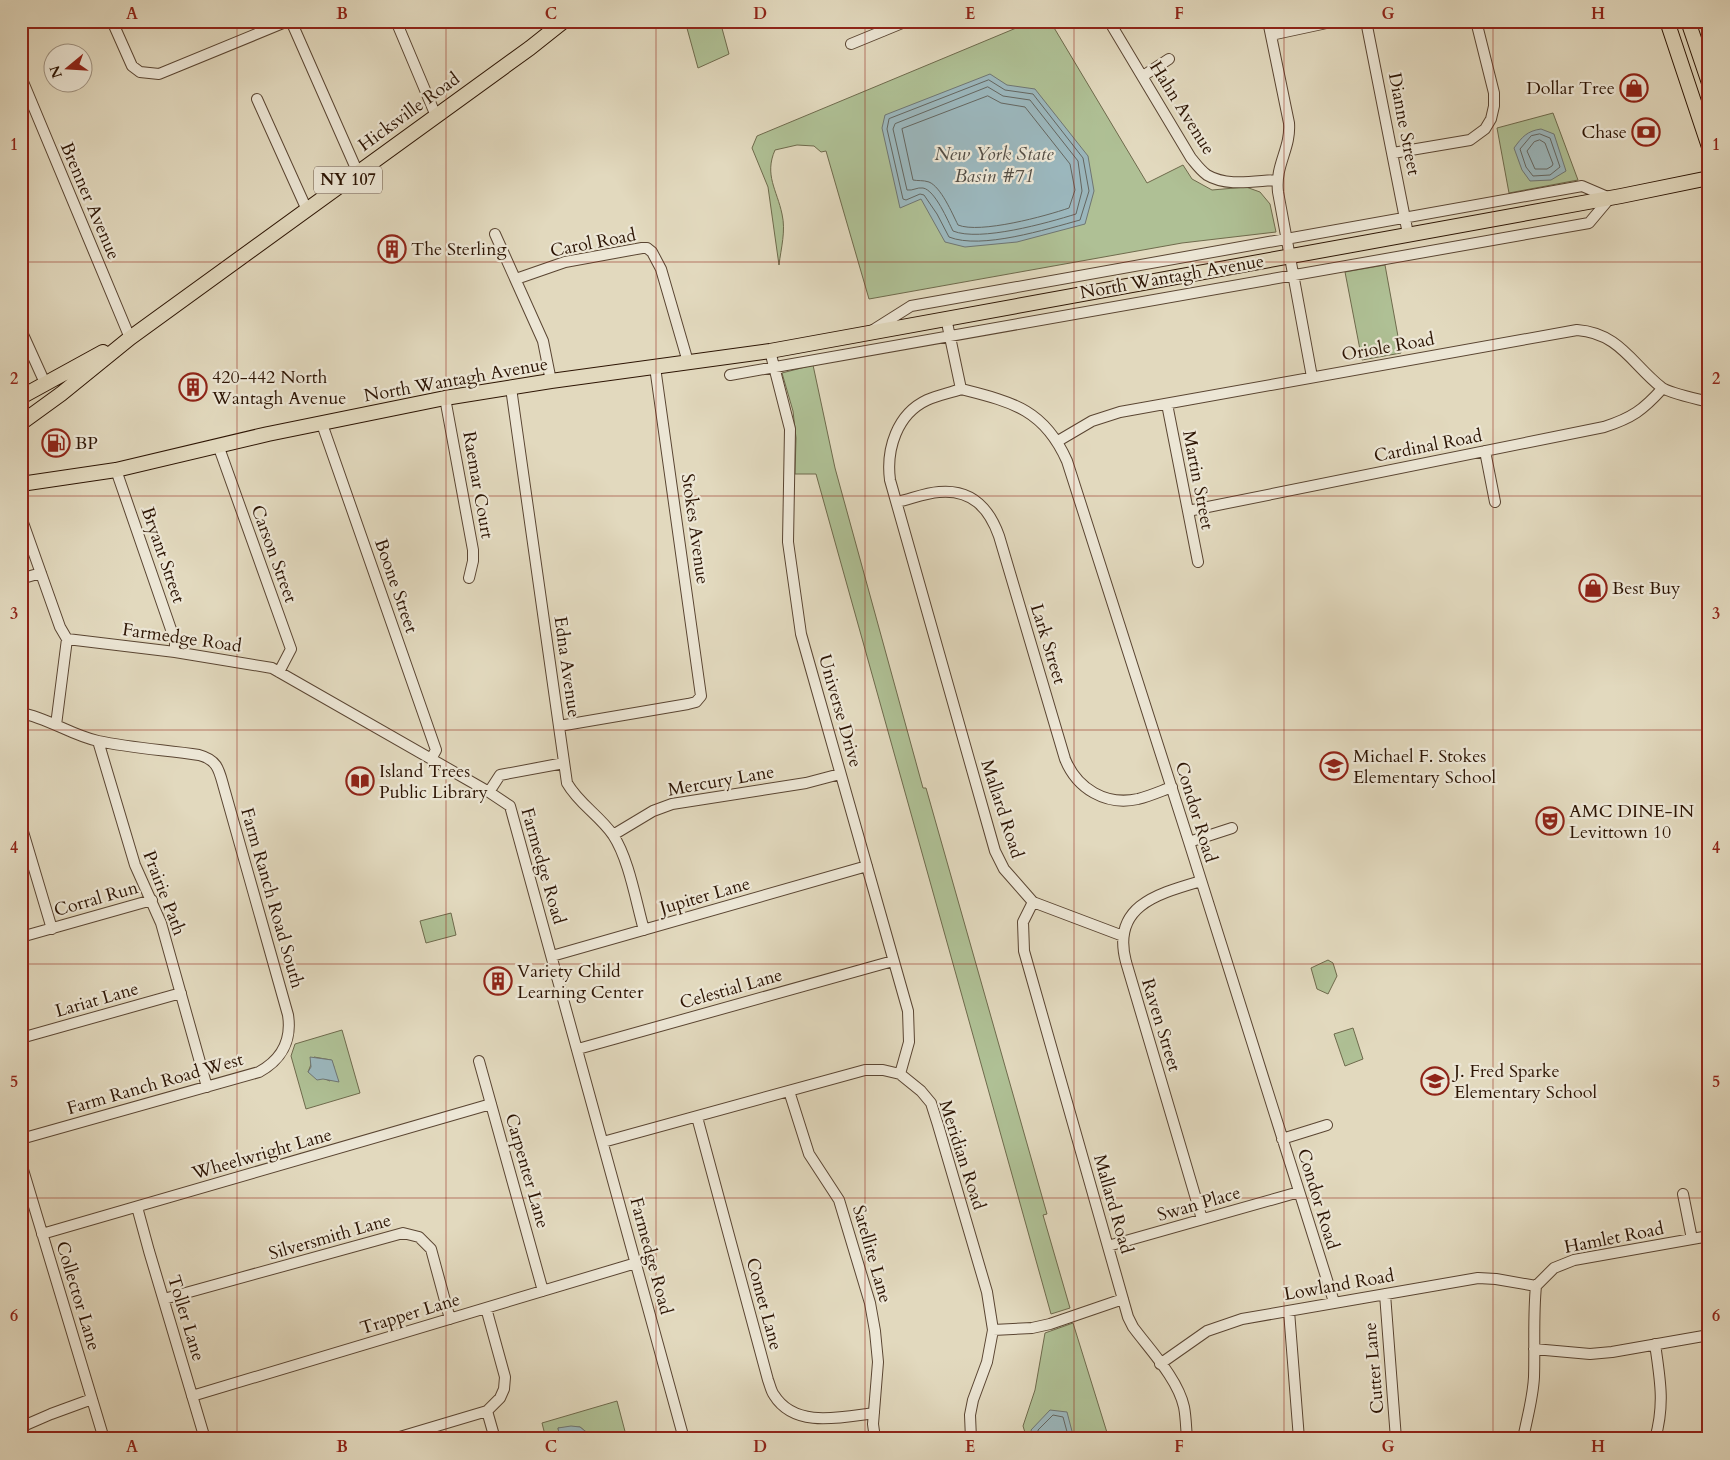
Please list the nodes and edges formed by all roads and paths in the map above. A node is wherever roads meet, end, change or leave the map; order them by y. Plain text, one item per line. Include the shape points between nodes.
1 (112, 21) edge
2 (290, 21) edge
3 (396, 21) edge
4 (564, 21) edge
5 (878, 21) edge
6 (907, 21) edge
7 (1109, 21) edge
8 (1268, 21) edge
9 (1336, 21) edge
10 (1366, 21) edge
11 (1476, 21) edge
12 (1667, 21) edge
13 (1688, 21) edge
14 (883, 31) junction
15 (1271, 35) junction
16 (851, 44) dead end
17 (1169, 59) dead end
18 (1143, 76) junction
19 (21, 77) edge
20 (1709, 83) edge
21 (257, 99) dead end
22 (436, 116) junction
23 (1709, 147) edge
24 (1393, 153) junction
25 (358, 173) junction
26 (1709, 178) edge
27 (1277, 180) junction
28 (1610, 198) junction
29 (307, 210) junction
30 (1405, 217) junction
31 (495, 234) dead end
32 (1408, 234) junction
33 (1286, 239) junction
34 (1290, 255) junction
35 (1293, 275) junction
36 (516, 279) junction
37 (946, 318) junction
38 (21, 330) edge
39 (870, 332) junction
40 (950, 336) junction
41 (130, 338) junction
42 (770, 351) junction
43 (688, 362) junction
44 (655, 367) junction
45 (774, 368) junction
46 (730, 375) dead end
47 (1312, 377) junction
48 (551, 381) junction
49 (45, 383) junction
50 (511, 388) junction
51 (961, 389) junction
52 (1662, 389) junction
53 (21, 397) edge
54 (445, 398) junction
55 (1709, 402) edge
56 (1167, 404) junction
57 (21, 423) edge
58 (322, 424) junction
59 (1058, 441) junction
60 (218, 445) junction
61 (1485, 451) junction
62 (116, 470) junction
63 (21, 484) edge
64 (897, 502) junction
65 (1494, 502) dead end
66 (1188, 511) junction
67 (21, 517) edge
68 (1198, 562) dead end
69 (41, 573) junction
70 (21, 576) edge
71 (469, 578) dead end
72 (66, 639) junction
73 (175, 652) junction
74 (279, 672) junction
75 (21, 713) edge
76 (56, 725) junction
77 (559, 726) junction
78 (98, 741) junction
79 (431, 759) junction
80 (564, 763) junction
81 (840, 774) junction
82 (1172, 788) junction
83 (489, 792) junction
84 (21, 825) edge
85 (1232, 828) dead end
86 (612, 835) junction
87 (1189, 842) junction
88 (867, 866) junction
89 (1201, 881) junction
90 (152, 900) junction
91 (1033, 902) junction
92 (52, 929) junction
93 (644, 930) junction
94 (1122, 936) junction
95 (21, 937) edge
96 (552, 956) junction
97 (893, 961) junction
98 (181, 993) junction
99 (21, 1038) edge
100 (286, 1043) joint
101 (578, 1049) junction
102 (479, 1061) dead end
103 (900, 1074) junction
104 (207, 1087) junction
105 (789, 1091) junction
106 (491, 1104) junction
107 (697, 1117) junction
108 (1327, 1125) dead end
109 (21, 1139) edge
110 (1282, 1139) junction
111 (603, 1142) junction
112 (21, 1163) edge
113 (1299, 1192) junction
114 (1683, 1194) dead end
115 (137, 1207) junction
116 (1202, 1220) junction
117 (42, 1234) junction
118 (1709, 1236) edge
119 (1692, 1239) junction
120 (1108, 1246) junction
121 (636, 1263) junction
122 (1536, 1286) junction
123 (543, 1291) junction
124 (1384, 1294) junction
125 (1123, 1299) junction
126 (164, 1300) junction
127 (1334, 1302) junction
128 (486, 1308) junction
129 (1289, 1311) junction
130 (450, 1319) junction
131 (993, 1330) junction
132 (1709, 1335) edge
133 (1655, 1344) junction
134 (1534, 1349) junction
135 (1160, 1364) junction
136 (192, 1396) junction
137 (92, 1399) junction
138 (487, 1411) junction
139 (874, 1413) junction
140 (21, 1428) edge
141 (104, 1439) edge
142 (205, 1439) edge
143 (393, 1439) edge
144 (494, 1439) edge
145 (684, 1439) edge
146 (875, 1439) edge
147 (971, 1439) edge
148 (1186, 1439) edge
149 (1299, 1439) edge
150 (1396, 1439) edge
151 (1523, 1439) edge
152 (1655, 1439) edge

1 - 2 street via 132,66 140,72 158,74
2 - 25 street
3 - 22 street
4 - 22 main road, Hicksville Road / NY 107
5 - 14 street
6 - 14 street
7 - 18 street, Hahn Avenue
8 - 15 street
9 - 15 street
10 - 24 street, Dianne Street
11 - 24 street via 1494,93 1491,119 1485,129 1470,140
12 - 23 main road
13 - 20 main road
14 - 16 street
15 - 27 street via 1290,132
17 - 18 street
18 - 27 street, Hahn Avenue via 1191,158 1208,175 1233,182
19 - 41 street, Brenner Avenue
21 - 29 street
22 - 25 main road, Hicksville Road / NY 107
24 - 30 street, Dianne Street
25 - 29 main road, Hicksville Road / NY 107
26 - 28 main road, North Wantagh Avenue
27 - 33 street
28 - 30 street, North Wantagh Avenue via 1582,186
28 - 32 main road, North Wantagh Avenue
28 - 35 street, North Wantagh Avenue via 1589,223
29 - 41 main road, Hicksville Road / NY 107
30 - 32 street, Dianne Street
30 - 33 street, North Wantagh Avenue
31 - 36 street
32 - 34 main road, North Wantagh Avenue
33 - 34 street
33 - 39 street, North Wantagh Avenue via 911,306
34 - 35 street
34 - 37 main road, North Wantagh Avenue
35 - 40 street, North Wantagh Avenue
35 - 47 street
36 - 43 street, Carol Road via 565,262 647,248 661,269
36 - 48 street via 543,341
37 - 39 main road, North Wantagh Avenue
37 - 40 street
38 - 49 street
39 - 42 main road, North Wantagh Avenue
40 - 45 street, North Wantagh Avenue
40 - 51 street
41 - 49 main road, Hicksville Road / NY 107
41 - 57 main road, Hicksville Road / NY 107
42 - 43 main road, North Wantagh Avenue
42 - 45 street, Universe Drive
43 - 44 main road, North Wantagh Avenue
44 - 48 main road, North Wantagh Avenue
44 - 77 street, Stokes Avenue via 701,696 688,704
45 - 46 street, North Wantagh Avenue
45 - 81 street, Universe Drive via 790,429 788,542 801,634
47 - 52 street, Oriole Road via 1578,330 1598,333 1617,344
47 - 56 street, Oriole Road
48 - 50 main road, North Wantagh Avenue
49 - 53 main road, Hicksville Road / NY 107
50 - 54 main road, North Wantagh Avenue
50 - 77 street, Edna Avenue
51 - 59 street, Condor Road via 1018,406 1036,418
51 - 64 street, Mallard Road via 920,404 896,431 888,466
52 - 55 street, Oriole Road
52 - 61 street, Cardinal Road via 1624,421
54 - 58 main road, North Wantagh Avenue
54 - 71 street, Raemar Court via 473,550 474,561
56 - 59 street, Oriole Road via 1106,416
56 - 66 street, Martin Street
58 - 60 main road, North Wantagh Avenue
58 - 79 street, Boone Street via 436,750
59 - 82 street, Condor Road via 1074,478
60 - 62 main road, North Wantagh Avenue
60 - 74 street, Carson Street via 291,649
61 - 65 street
61 - 66 street, Cardinal Road
62 - 63 main road, North Wantagh Avenue
62 - 73 street, Bryant Street via 175,641
64 - 82 street, Lark Street via 938,492 955,492 973,498 989,513 999,536 1065,759 1076,779 1098,795 1118,800 1137,799
64 - 91 street, Mallard Road via 995,851 1004,869
66 - 68 street, Martin Street
67 - 69 street
69 - 70 street
69 - 72 street
72 - 73 street, Farmedge Road
72 - 76 street
73 - 74 street, Farmedge Road via 272,668
74 - 79 street, Farmedge Road
75 - 76 street
76 - 78 street
77 - 80 street, Edna Avenue
78 - 90 street, Prairie Path via 135,865
78 - 100 street, Farm Ranch Road South via 198,754 215,763 288,1015 290,1026
79 - 83 street, Farmedge Road
80 - 83 street via 500,775
80 - 86 street, Edna Avenue via 567,783 573,793 595,813
81 - 86 street, Mercury Lane via 806,783 672,804 653,811
81 - 88 street, Universe Drive
82 - 87 street, Condor Road
83 - 96 street, Farmedge Road via 510,806
84 - 92 street
85 - 87 street
86 - 93 street, Edna Avenue via 622,852
87 - 89 street, Condor Road
88 - 93 street, Jupiter Lane
88 - 97 street, Universe Drive
89 - 94 street via 1159,895 1140,906 1128,921
89 - 110 street, Condor Road
90 - 92 street, Corral Run
90 - 98 street, Prairie Path
91 - 94 street
91 - 120 street, Mallard Road via 1023,922 1024,951
92 - 95 street, Corral Run
93 - 96 street, Jupiter Lane
94 - 116 street, Raven Street via 1122,950
96 - 101 street, Farmedge Road
97 - 101 street, Celestial Lane
97 - 103 street, Universe Drive via 910,1027
98 - 99 street, Lariat Lane
98 - 104 street, Prairie Path
100 - 104 street, Farm Ranch Road West via 278,1057 264,1069
101 - 111 street, Farmedge Road
102 - 106 street, Carpenter Lane
103 - 105 street, Meridian Road via 865,1070
103 - 131 street, Meridian Road via 922,1091 931,1103 987,1292
104 - 109 street, Farm Ranch Road West
105 - 107 street, Meridian Road
105 - 139 street, Satellite Lane via 809,1154 839,1200 870,1303 878,1362
106 - 115 street, Wheelwright Lane
106 - 123 street, Carpenter Lane
107 - 111 street, Meridian Road
107 - 139 street, Comet Lane via 774,1395 790,1411 811,1417
108 - 110 street
110 - 113 street, Condor Road
111 - 121 street, Farmedge Road
112 - 117 street, Collector Lane
113 - 116 street, Swan Place
113 - 127 street, Condor Road
114 - 119 street
115 - 117 street, Wheelwright Lane
115 - 126 street, Toller Lane
116 - 120 street, Swan Place
117 - 137 street, Collector Lane
118 - 119 street, Hamlet Road
119 - 122 street, Hamlet Road via 1574,1260 1554,1268
120 - 125 street, Mallard Road
121 - 123 street, Trapper Lane
121 - 145 street, Farmedge Road
122 - 124 street, Lowland Road via 1478,1278
122 - 134 street
123 - 128 street, Trapper Lane
124 - 127 street, Lowland Road
124 - 150 street, Cutter Lane
125 - 131 street via 1050,1324
125 - 135 street, Mallard Road via 1133,1327
126 - 130 street, Silversmith Lane via 403,1233 419,1237 430,1249
126 - 136 street, Toller Lane
127 - 129 street, Lowland Road
128 - 130 street, Trapper Lane
128 - 138 street via 505,1377 500,1398
129 - 135 street, Lowland Road via 1218,1326 1192,1340
129 - 149 street
130 - 136 street, Trapper Lane
131 - 147 street, Meridian Road via 987,1362 973,1400
132 - 133 street
133 - 134 street via 1590,1354
133 - 152 street via 1662,1404
134 - 151 street via 1532,1394
135 - 148 street, Mallard Road via 1180,1395
136 - 142 street, Toller Lane
137 - 140 street
137 - 141 street, Collector Lane
138 - 143 street
138 - 144 street
139 - 146 street, Satellite Lane

